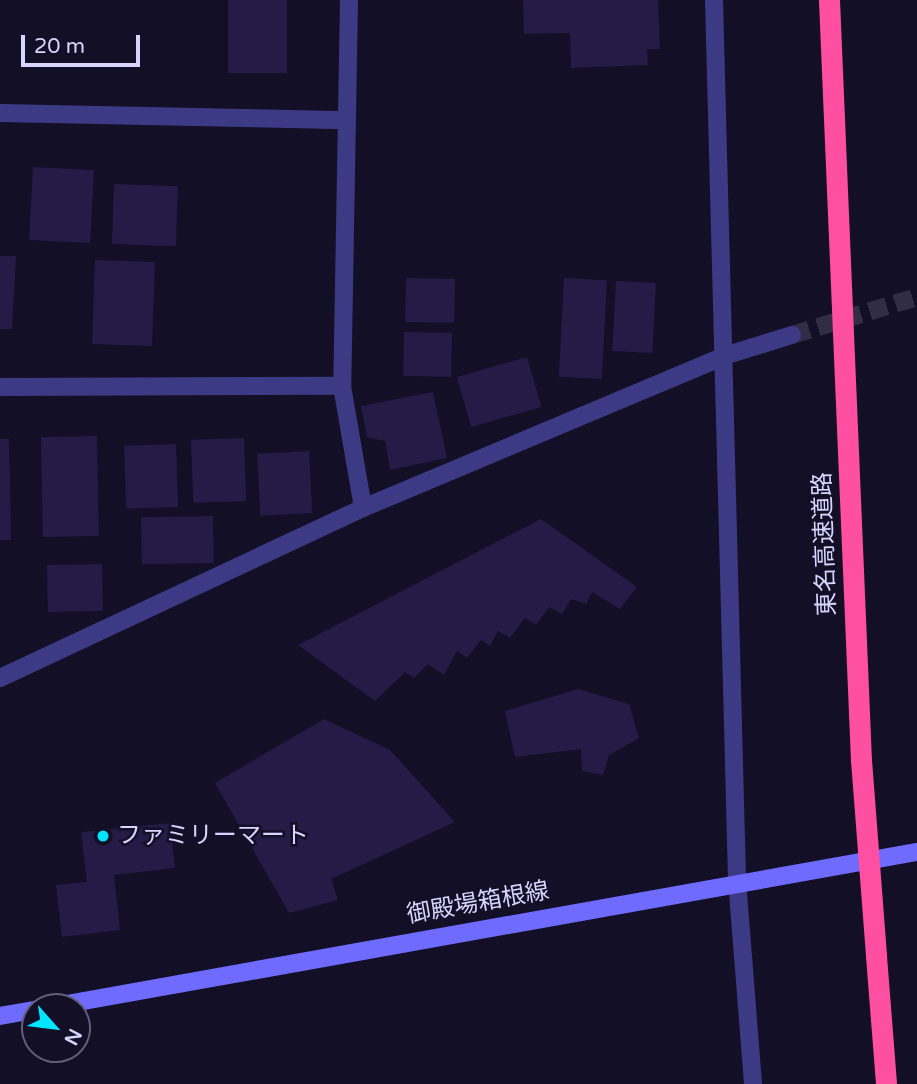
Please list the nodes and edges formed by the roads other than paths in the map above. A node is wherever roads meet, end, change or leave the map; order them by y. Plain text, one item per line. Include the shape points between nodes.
1 (349, 0) edge
2 (714, 0) edge
3 (829, 0) edge
4 (0, 113) edge
5 (347, 120) junction
6 (792, 335) tunnel mouth
7 (724, 356) junction
8 (342, 386) junction
9 (0, 387) edge
10 (363, 508) junction
11 (0, 678) edge
12 (917, 852) edge
13 (737, 880) junction
14 (91, 999) edge
15 (21, 1012) edge
16 (0, 1016) edge
17 (752, 1084) edge
18 (886, 1084) edge

1 - 5 street
2 - 7 street
3 - 18 highway, 東名高速道路, bridge via 861,760
4 - 5 street
5 - 8 street
6 - 7 street
7 - 10 street
7 - 13 street
8 - 9 street
8 - 10 street
10 - 11 street
12 - 13 main road, 御殿場箱根線
13 - 14 main road, 御殿場箱根線
13 - 17 street
15 - 16 main road

